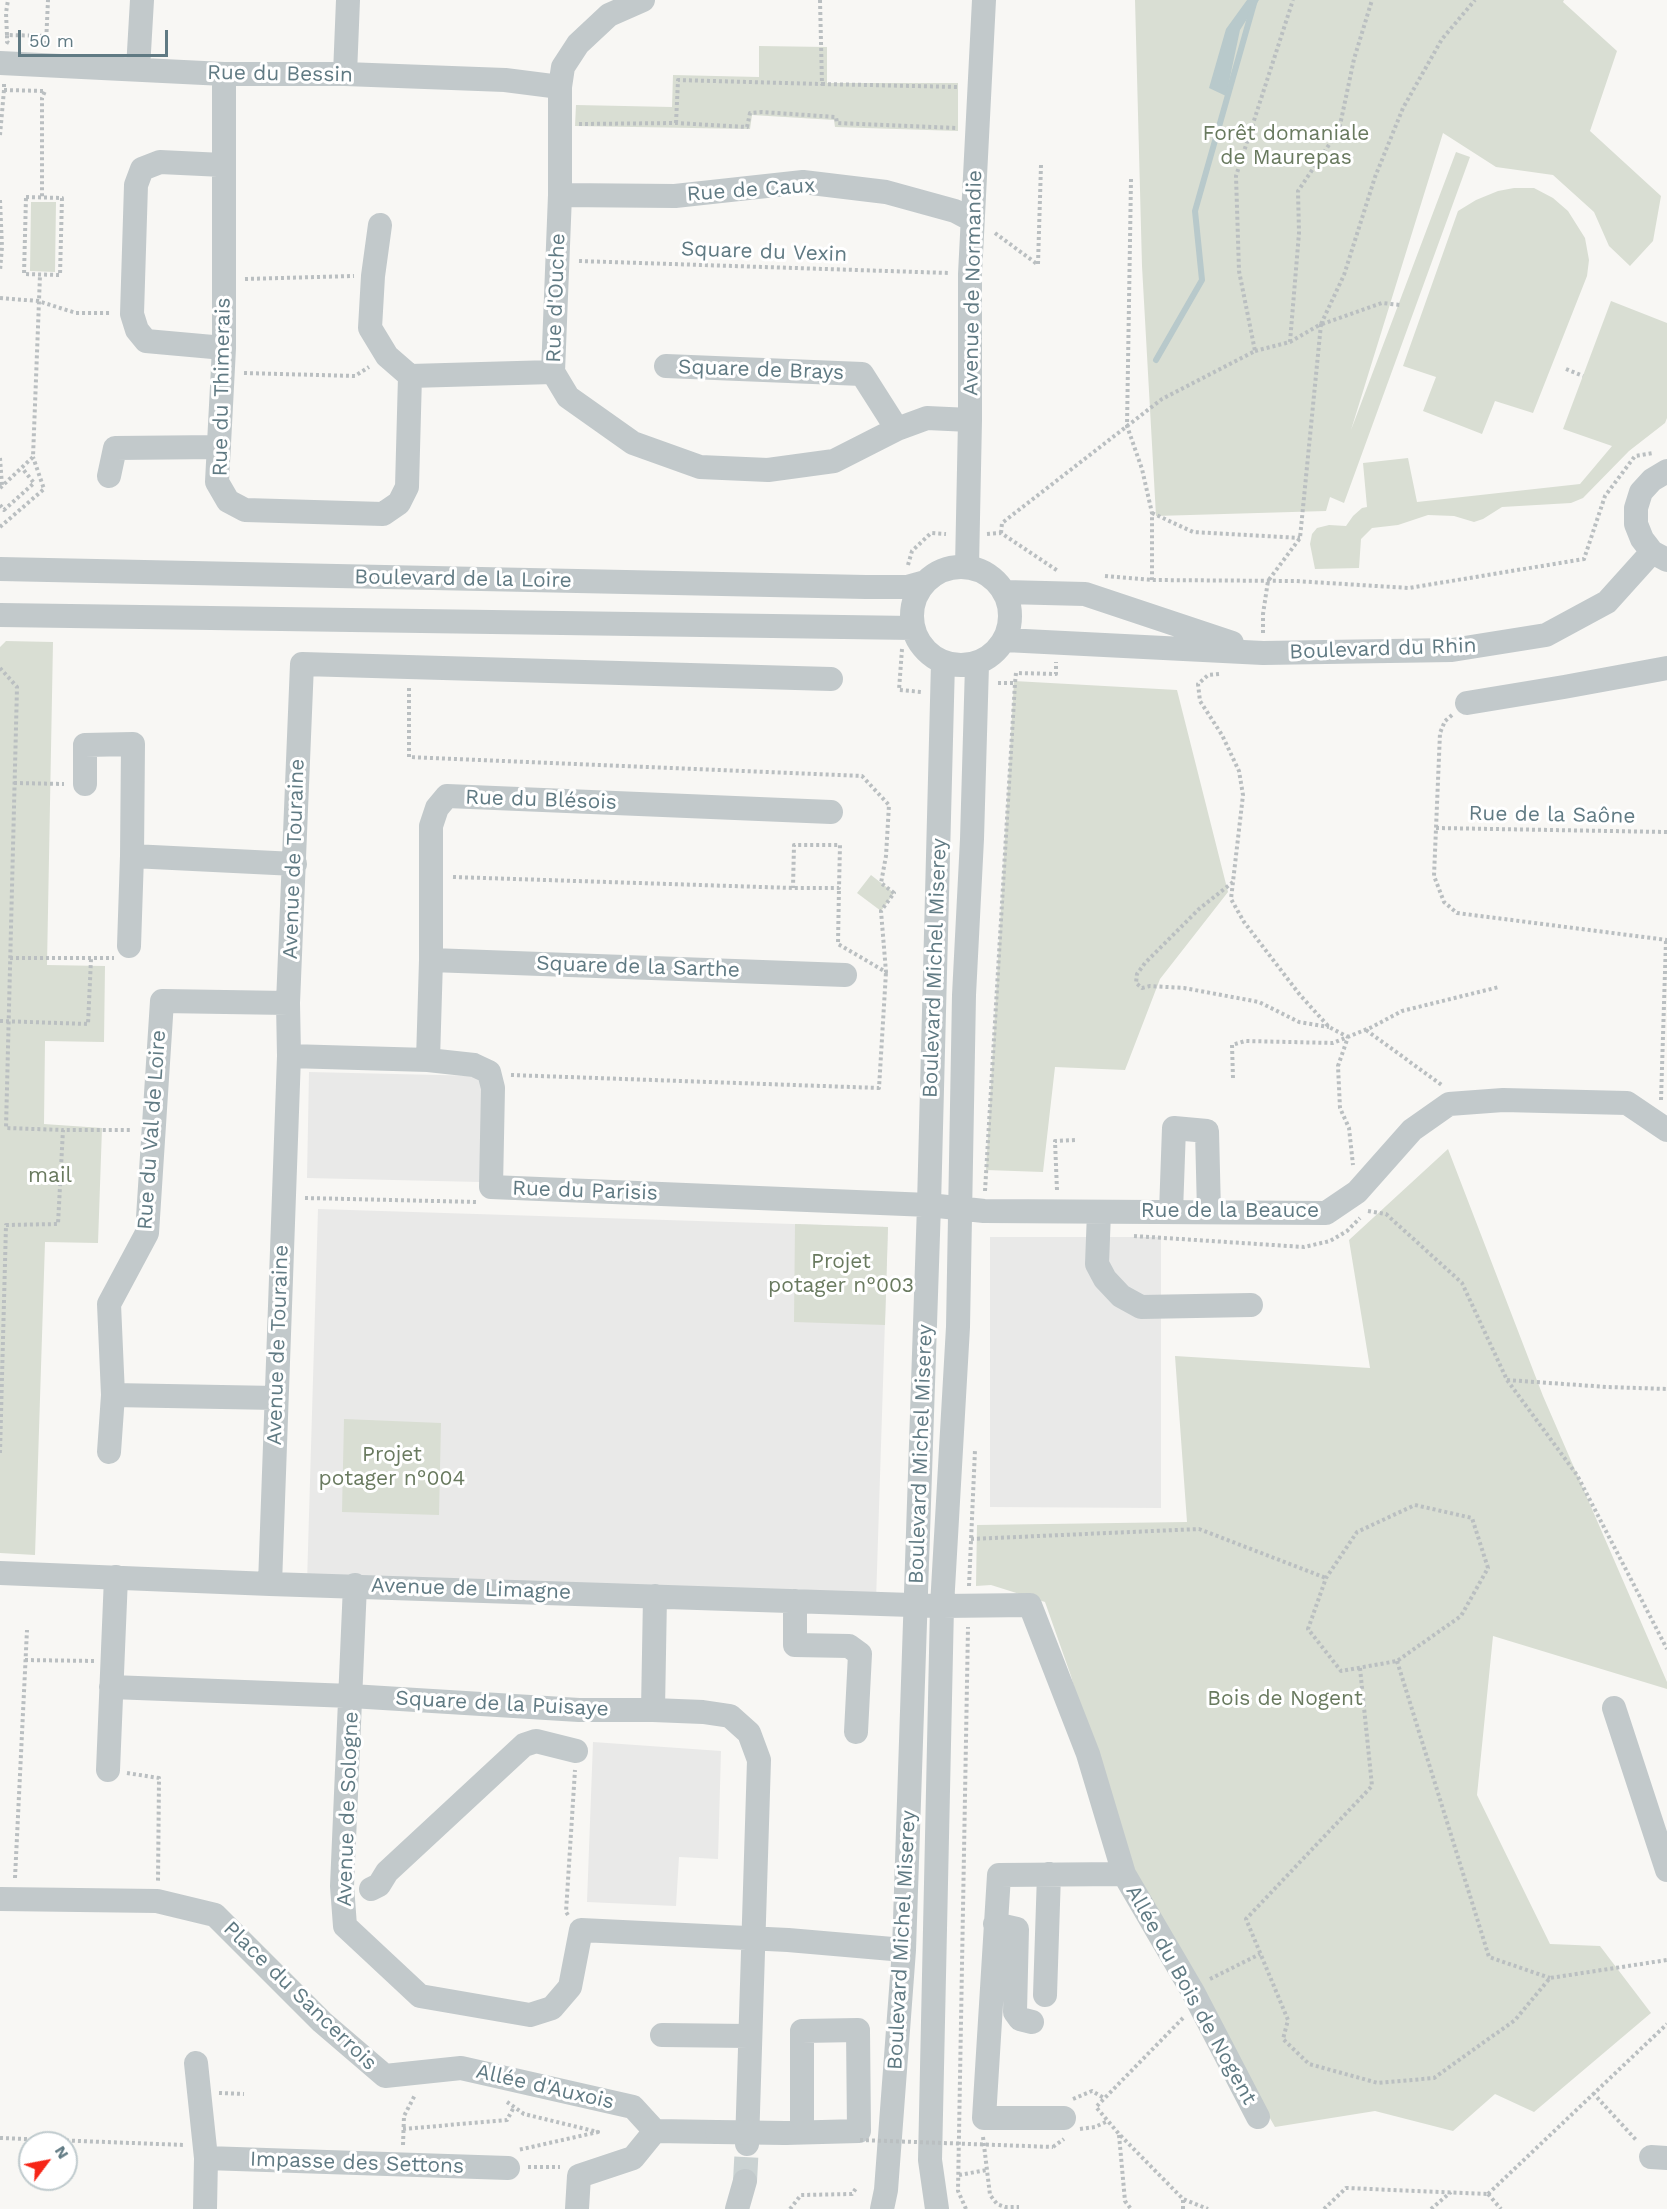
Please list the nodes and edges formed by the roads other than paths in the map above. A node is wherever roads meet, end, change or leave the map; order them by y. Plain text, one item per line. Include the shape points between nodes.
1 (142, 0) edge
2 (348, 0) edge
3 (643, 0) edge
4 (984, 0) edge
5 (138, 69) junction
6 (2, 72) edge
7 (224, 74) junction
8 (345, 74) junction
9 (560, 87) junction
10 (223, 165) junction
11 (560, 195) junction
12 (972, 220) junction
13 (380, 225) dead end
14 (224, 348) junction
15 (666, 366) dead end
16 (553, 372) junction
17 (410, 376) junction
18 (970, 420) junction
19 (897, 429) junction
20 (219, 447) junction
21 (1662, 462) edge
22 (109, 476) dead end
23 (1660, 556) edge
24 (967, 567) junction
25 (0, 569) edge
26 (915, 578) junction
27 (1005, 592) junction
28 (0, 615) edge
29 (913, 628) junction
30 (1005, 640) junction
31 (1263, 653) junction
32 (943, 662) junction
33 (1667, 668) edge
34 (976, 674) junction
35 (831, 679) dead end
36 (1467, 703) road end
37 (85, 784) road end
38 (831, 812) dead end
39 (132, 856) junction
40 (294, 864) junction
41 (129, 946) road end
42 (431, 960) junction
43 (844, 975) dead end
44 (288, 1003) junction
45 (289, 1056) junction
46 (428, 1060) junction
47 (1663, 1127) edge
48 (929, 1204) junction
49 (972, 1210) junction
50 (1099, 1212) junction
51 (1171, 1212) junction
52 (1209, 1212) junction
53 (1251, 1305) dead end
54 (113, 1395) junction
55 (276, 1398) junction
56 (109, 1452) dead end
57 (0, 1573) edge
58 (116, 1577) junction
59 (270, 1584) junction
60 (355, 1585) junction
61 (655, 1596) junction
62 (795, 1601) junction
63 (916, 1605) junction
64 (942, 1606) junction
65 (111, 1687) junction
66 (351, 1696) junction
67 (522, 1706) junction
68 (1614, 1708) dead end
69 (653, 1710) junction
70 (856, 1732) dead end
71 (524, 1745) junction
72 (576, 1751) road end
73 (108, 1770) road end
74 (1667, 1870) edge
75 (1049, 1874) junction
76 (1124, 1874) junction
77 (371, 1890) dead end
78 (7, 1899) edge
79 (995, 1924) junction
80 (754, 1940) junction
81 (904, 1950) junction
82 (1045, 1995) dead end
83 (1032, 2022) dead end
84 (662, 2035) dead end
85 (749, 2036) junction
86 (196, 2063) dead end
87 (386, 2076) joint
88 (1258, 2117) dead end
89 (1065, 2118) road end
90 (655, 2132) junction
91 (793, 2133) junction
92 (747, 2144) tunnel mouth
93 (206, 2158) junction
94 (503, 2167) road end
95 (745, 2181) tunnel mouth
96 (205, 2209) edge
97 (577, 2209) edge
98 (737, 2209) edge
99 (882, 2209) edge
100 (937, 2209) edge

1 - 5 street
2 - 8 street
3 - 9 street, Rue d'Ouche via 609,15 578,44 563,67
4 - 12 street, Avenue de Normandie
5 - 6 street, Rue du Bessin
5 - 7 street, Rue du Bessin
7 - 8 street, Rue du Bessin
7 - 10 street, Rue du Thimerais
8 - 9 street, Rue du Bessin via 505,80
9 - 11 street, Rue d'Ouche
10 - 14 street, Rue du Thimerais
10 - 14 street via 160,162 142,168 136,185 132,314 136,330 146,340
11 - 12 street, Rue de Caux via 675,196 803,182 886,192 955,211
11 - 16 street, Rue d'Ouche
12 - 18 street, Avenue de Normandie
13 - 17 street via 370,328 387,356
14 - 20 street, Rue du Thimerais
15 - 19 street, Square de Brays via 862,374
16 - 17 street
16 - 19 street, Rue d'Ouche via 568,397 633,443 700,466 768,470 834,461
17 - 20 street, Rue du Thimerais via 407,487 399,503 383,514 245,510 228,501 217,482
18 - 19 street, Rue d'Ouche via 927,418
18 - 24 street, Avenue de Normandie
20 - 22 street via 115,448
21 - 23 street via 1641,492 1636,508 1636,524 1642,539
23 - 31 street, Boulevard du Rhin via 1607,602 1546,635 1452,650
24 - 26 street
24 - 27 street via 980,570
25 - 26 street, Boulevard de la Loire via 907,588
26 - 29 street
27 - 30 street via 1011,613
27 - 31 street, Boulevard du Rhin via 1085,594
28 - 29 street, Boulevard de la Loire
29 - 32 street via 929,654
30 - 31 street, Boulevard du Rhin
30 - 34 street
32 - 34 street
32 - 48 street, Boulevard Michel Miserey
33 - 36 street
34 - 49 street, Boulevard Michel Miserey via 964,995
35 - 40 street, Avenue de Touraine via 302,664
37 - 39 street via 85,745 133,744
38 - 42 street, Rue du Blésois via 447,796 437,808 431,826
39 - 40 street
39 - 41 street
40 - 44 street, Avenue de Touraine
42 - 43 street, Square de la Sarthe
42 - 46 street, Rue du Blésois
44 - 45 street, Avenue de Touraine
44 - 54 street, Rue du Val de Loire via 162,1001 147,1233 109,1304
45 - 46 street
45 - 55 street, Avenue de Touraine
46 - 48 street, Rue du Parisis via 474,1065 489,1072 493,1088 491,1187
47 - 52 street, Rue de la Beauce via 1627,1103 1503,1100 1449,1104 1412,1130 1357,1192 1326,1213
48 - 49 street, Rue du Parisis
48 - 63 street, Boulevard Michel Miserey
49 - 50 street, Rue de la Beauce
49 - 64 street, Boulevard Michel Miserey via 958,1327
50 - 51 street, Rue de la Beauce
50 - 53 street via 1097,1264 1121,1296 1141,1307
51 - 52 street, Rue de la Beauce
51 - 52 street via 1174,1128 1207,1131
54 - 55 street
54 - 56 street, Rue du Val de Loire
55 - 59 street, Avenue de Touraine
57 - 58 street, Avenue de Limagne
58 - 59 street, Avenue de Limagne
58 - 65 street
59 - 60 street, Avenue de Limagne
60 - 61 street, Avenue de Limagne
60 - 66 street, Avenue de Sologne
61 - 62 street, Avenue de Limagne
61 - 69 street
62 - 63 street, Avenue de Limagne
62 - 70 street via 795,1645 849,1646 860,1654
63 - 64 street, Avenue de Limagne
63 - 81 street, Boulevard Michel Miserey
64 - 76 street, Allée du Bois de Nogent via 1030,1605 1088,1754
64 - 100 street, Boulevard Michel Miserey via 930,2160
65 - 66 street, Square de la Puisaye
65 - 73 street
66 - 67 street, Square de la Puisaye
66 - 80 street, Avenue de Sologne via 342,1886 345,1926 420,1996 530,2015 552,2008 570,1986 581,1930
67 - 69 street, Square de la Puisaye
67 - 71 street
68 - 74 street
69 - 80 street, Square de la Puisaye via 730,1716 749,1733 759,1761
71 - 72 street via 536,1741
71 - 77 street
75 - 76 street, Allée du Bois de Nogent
75 - 79 street, Allée du Bois de Nogent via 999,1875
75 - 82 street
76 - 88 street, Allée du Bois de Nogent via 1191,1989
78 - 87 street, Place du Sancerrois via 157,1900 215,1915 322,2022
79 - 83 street via 1017,1929 1016,2012 1020,2019
79 - 89 street, Allée du Bois de Nogent via 984,2118
80 - 81 street
80 - 85 street, Square de la Puisaye
81 - 99 street, Boulevard Michel Miserey
84 - 85 street
85 - 92 street, Square de la Puisaye
86 - 93 street
87 - 90 street, Allée d'Auxois via 461,2068 633,2107
90 - 91 street, bridge
90 - 97 street via 633,2158 579,2176
91 - 91 street via 802,2031 858,2030 859,2135
93 - 94 street, Impasse des Settons
93 - 96 street
95 - 98 street

